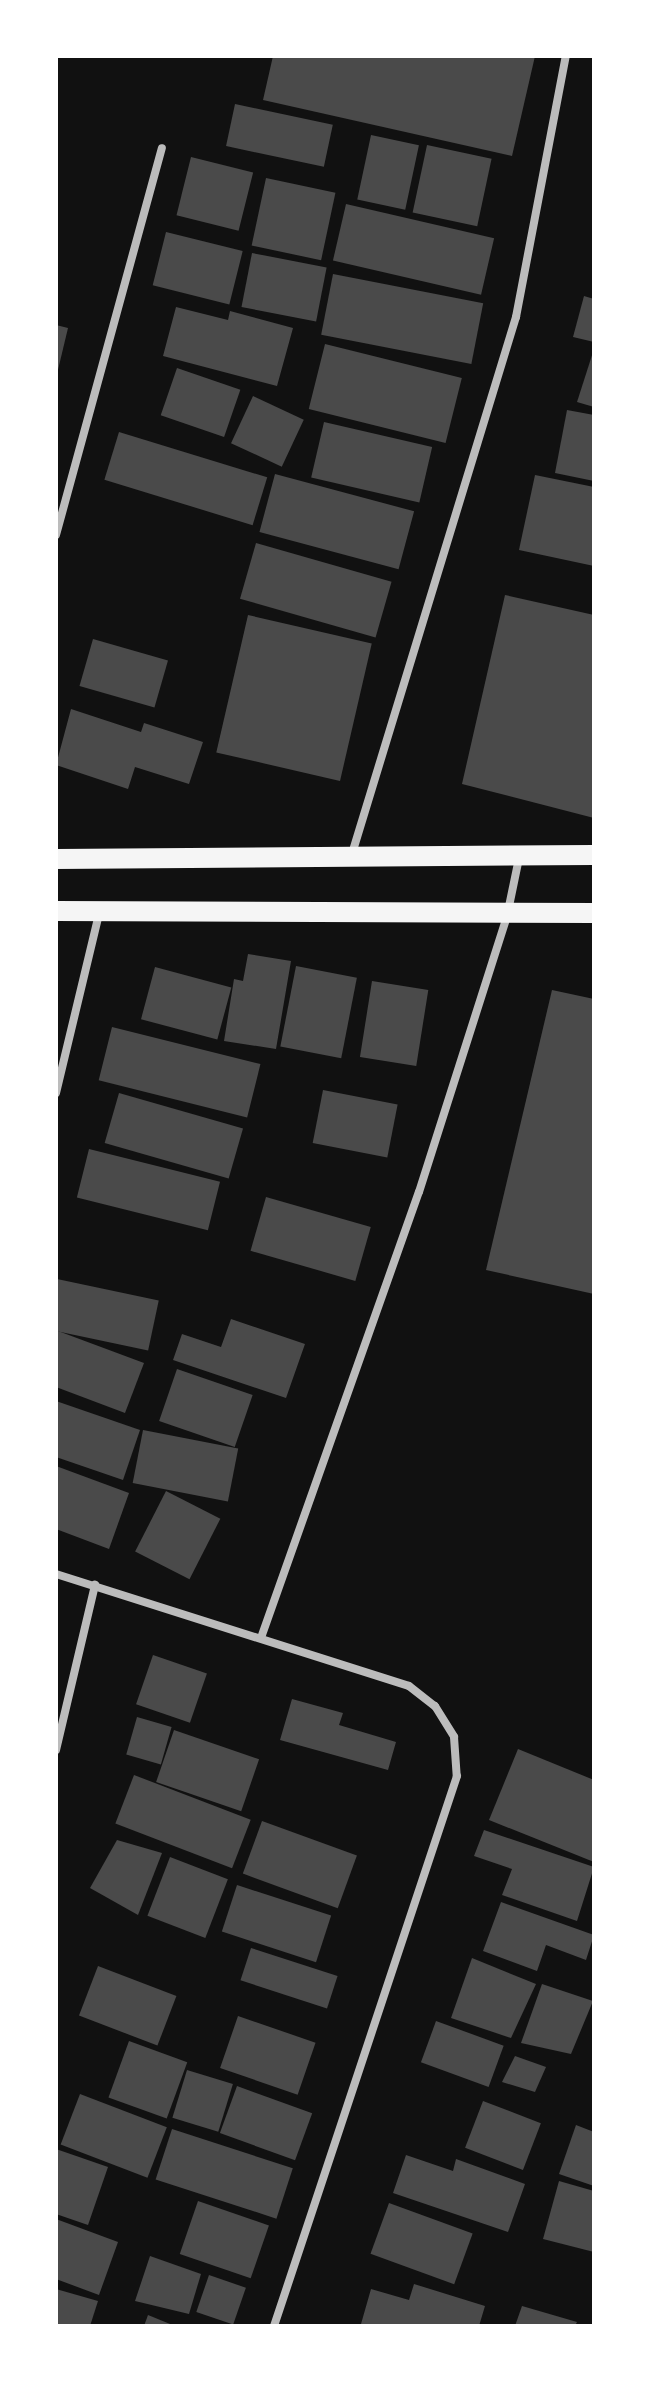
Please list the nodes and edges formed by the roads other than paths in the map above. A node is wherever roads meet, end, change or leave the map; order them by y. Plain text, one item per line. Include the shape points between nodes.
1 (566, 56) edge
2 (162, 148) dead end
3 (56, 535) edge
4 (594, 855) edge
5 (519, 856) junction
6 (350, 858) junction
7 (56, 859) edge
8 (56, 911) edge
9 (99, 913) junction
10 (594, 913) edge
11 (507, 916) junction
12 (56, 1093) edge
13 (56, 1574) edge
14 (95, 1585) junction
15 (262, 1635) junction
16 (56, 1750) edge
17 (274, 2326) edge

1 - 6 street via 516,317
2 - 3 street
4 - 5 main road
5 - 6 main road
5 - 11 street
6 - 7 main road
8 - 9 main road
9 - 11 main road
9 - 12 street
10 - 11 main road
11 - 15 street via 419,1192
13 - 14 street
14 - 15 street
14 - 16 street
15 - 17 street via 409,1686 435,1706 454,1737 457,1776

